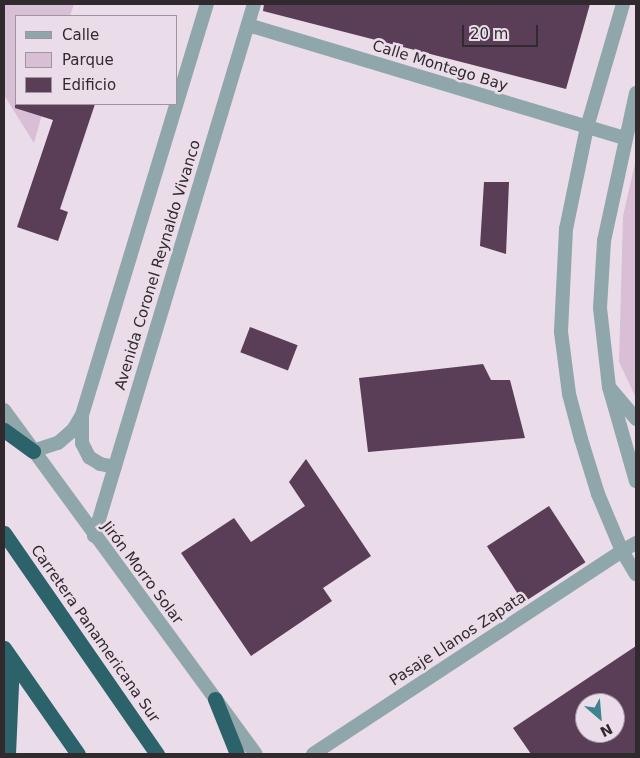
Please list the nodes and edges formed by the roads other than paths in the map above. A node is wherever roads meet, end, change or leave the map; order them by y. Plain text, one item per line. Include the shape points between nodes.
1 (207, 4) edge
2 (254, 4) edge
3 (623, 4) edge
4 (248, 25) junction
5 (636, 93) edge
6 (178, 100) edge
7 (176, 105) edge
8 (587, 127) junction
9 (624, 138) junction
10 (609, 387) junction
11 (4, 410) edge
12 (82, 416) junction
13 (636, 419) edge
14 (4, 430) edge
15 (33, 452) junction
16 (115, 467) junction
17 (636, 481) edge
18 (4, 533) edge
19 (94, 536) junction
20 (636, 543) edge
21 (622, 551) junction
22 (636, 574) edge
23 (8, 655) edge
24 (215, 699) junction
25 (8, 754) edge
26 (78, 754) edge
27 (157, 754) edge
28 (237, 754) edge
29 (256, 754) edge
30 (313, 754) edge

1 - 6 street, Avenida Coronel Reynaldo Vivanco
2 - 4 street, Avenida Coronel Reynaldo Vivanco
3 - 8 street
4 - 8 street, Calle Montego Bay
4 - 16 street, Avenida Coronel Reynaldo Vivanco
5 - 9 street
7 - 12 street, Avenida Coronel Reynaldo Vivanco
8 - 9 street, Calle Montego Bay
8 - 21 street via 566,230 561,332 569,394 581,439
9 - 10 street via 604,250 600,308
10 - 13 street
10 - 17 street
11 - 15 street, Jirón Morro Solar
12 - 15 street, Avenida Coronel Reynaldo Vivanco via 74,430 58,443
12 - 16 street via 82,442 89,456 100,464
14 - 15 highway
15 - 19 street, Jirón Morro Solar
16 - 19 street, Avenida Coronel Reynaldo Vivanco
18 - 27 highway, Carretera Panamericana Sur
19 - 24 street, Jirón Morro Solar
20 - 21 street, Pasaje Llanos Zapata
21 - 22 street
21 - 30 street, Pasaje Llanos Zapata
23 - 25 highway
23 - 26 highway
24 - 28 highway
24 - 29 street, Jirón Morro Solar

